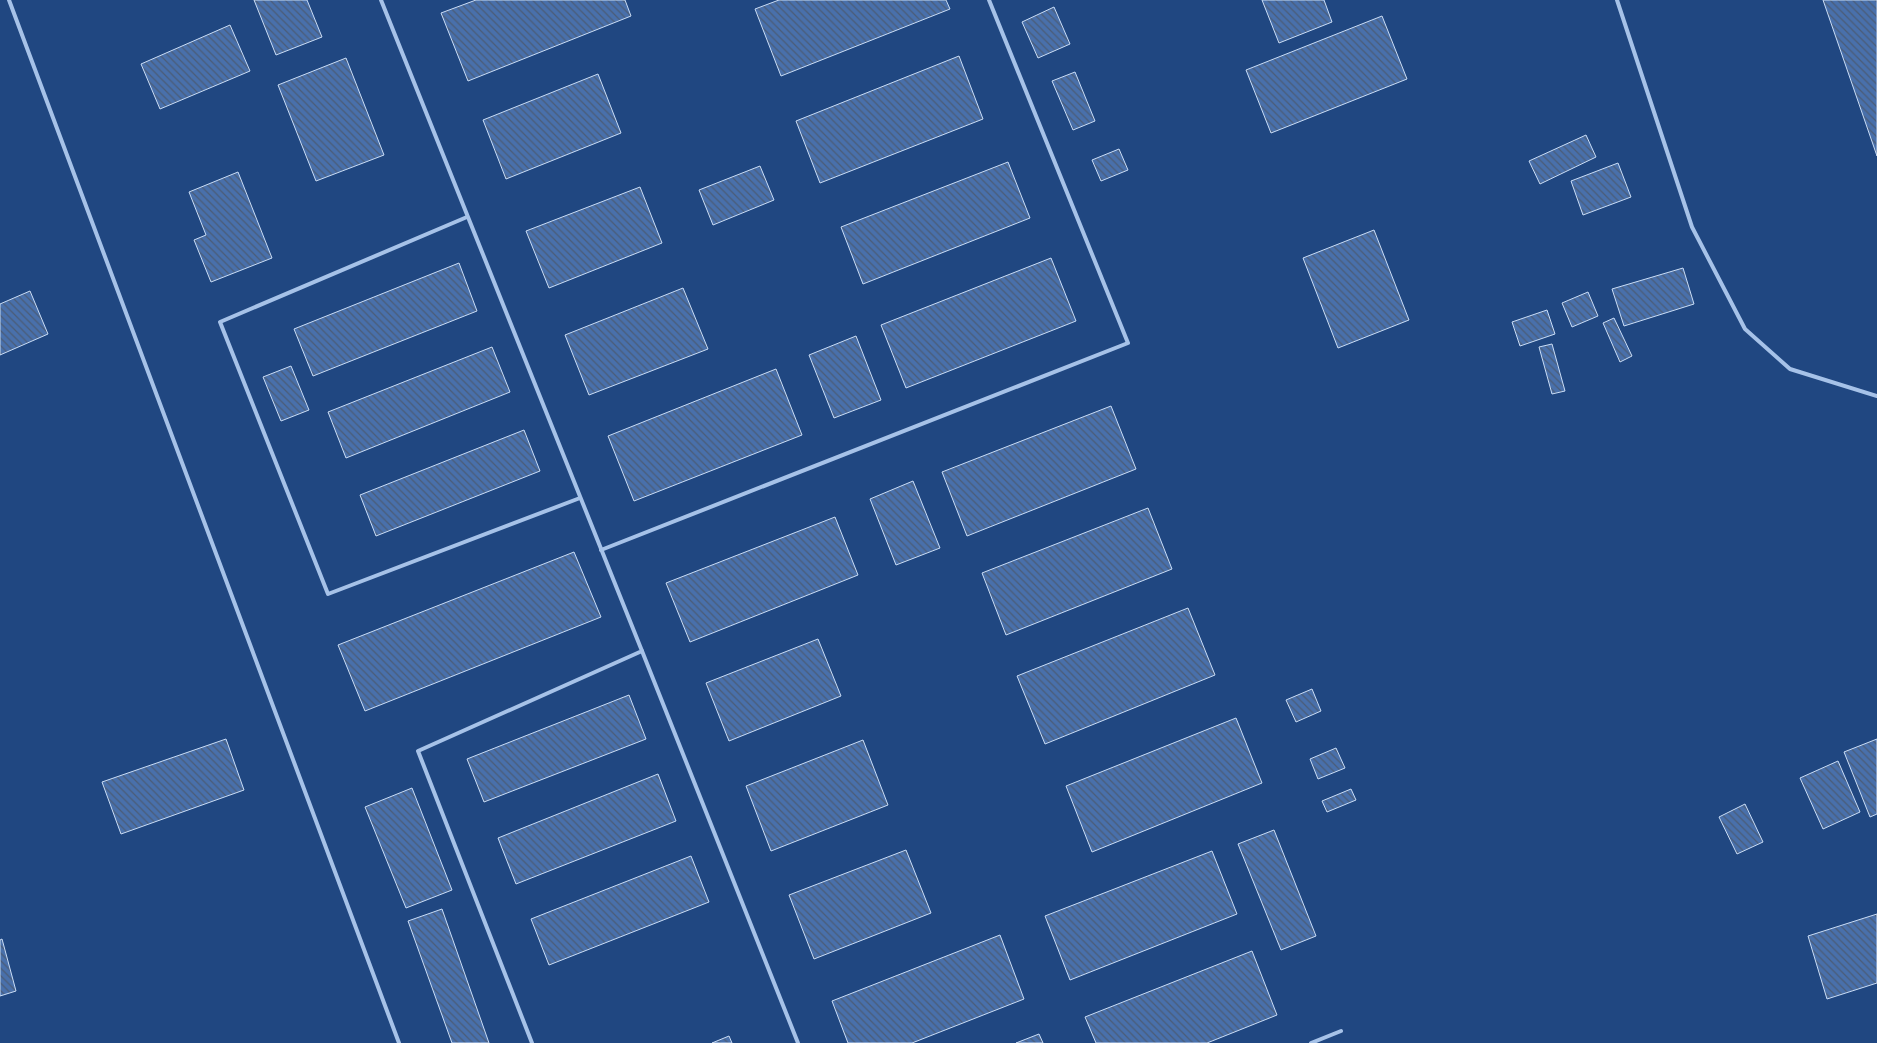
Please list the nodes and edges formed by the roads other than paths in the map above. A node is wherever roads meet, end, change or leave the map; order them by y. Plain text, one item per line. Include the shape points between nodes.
1 (9, 0) edge
2 (381, 0) edge
3 (989, 0) edge
4 (1618, 0) edge
5 (467, 217) junction
6 (1877, 396) edge
7 (580, 498) junction
8 (601, 550) junction
9 (642, 651) junction
10 (1342, 1031) dead end
11 (399, 1043) edge
12 (532, 1043) edge
13 (798, 1043) edge
14 (1311, 1043) edge

1 - 11 lane
2 - 5 lane
3 - 8 lane via 1128,343
4 - 6 lane via 1692,227 1745,330 1790,369
5 - 7 lane
5 - 7 lane via 220,322 328,594
7 - 8 lane
8 - 9 lane
9 - 12 lane via 418,751
9 - 13 lane
10 - 14 lane

